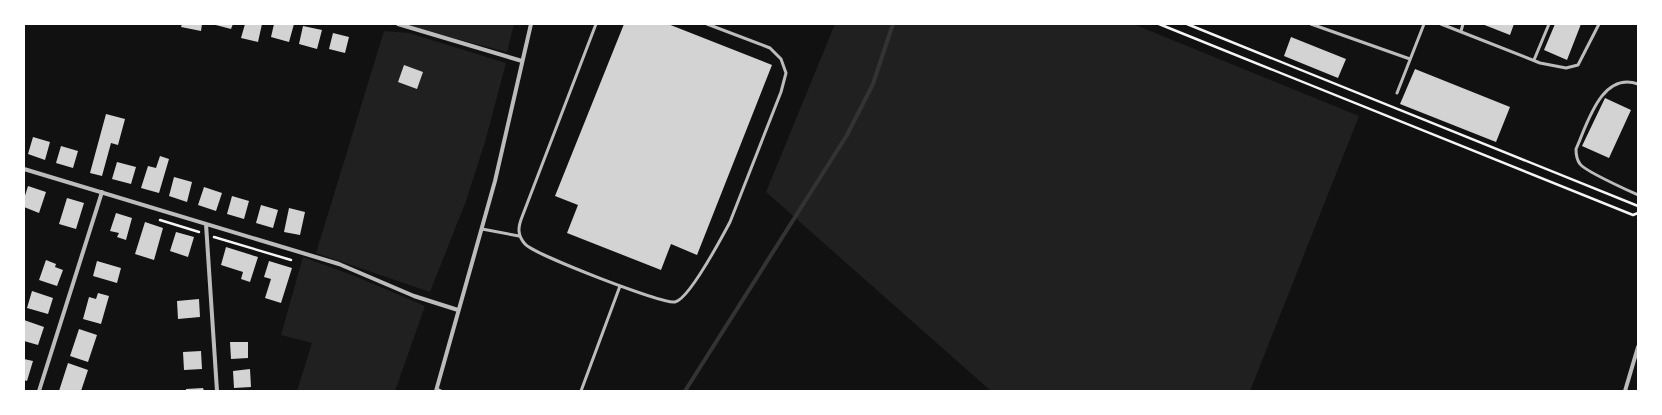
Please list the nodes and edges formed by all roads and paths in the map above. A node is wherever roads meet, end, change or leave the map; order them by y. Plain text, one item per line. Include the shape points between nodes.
1 (398, 24) edge
2 (531, 24) edge
3 (596, 24) edge
4 (707, 24) edge
5 (1159, 24) edge
6 (1187, 24) edge
7 (1311, 24) edge
8 (1424, 24) edge
9 (1441, 24) edge
10 (1464, 24) edge
11 (1549, 24) edge
12 (1599, 24) edge
13 (1461, 31) junction
14 (1410, 59) junction
15 (1534, 60) junction
16 (522, 61) junction
17 (1638, 84) edge
18 (1397, 93) dead end
19 (24, 169) edge
20 (102, 192) junction
21 (1638, 195) edge
22 (1638, 206) edge
23 (1638, 213) edge
24 (206, 224) junction
25 (482, 230) junction
26 (519, 236) junction
27 (620, 286) junction
28 (458, 310) junction
29 (1638, 347) edge
30 (438, 390) edge
31 (39, 391) edge
32 (217, 391) edge
33 (581, 391) edge
34 (1625, 391) edge

1 - 16 street
2 - 16 street
3 - 26 lane via 522,216
4 - 27 lane via 770,48 781,59 786,73 781,92 730,222 685,296 676,302 666,302
5 - 23 path via 1633,215
6 - 22 path
7 - 14 lane
8 - 14 lane
9 - 13 lane
10 - 13 lane
11 - 15 lane
12 - 15 lane via 1578,65 1566,68
13 - 15 lane
14 - 18 lane
16 - 25 street
17 - 21 lane via 1617,84 1605,92 1595,107 1576,149 1580,164 1588,171
19 - 20 street
20 - 24 street
20 - 31 street
24 - 28 street via 339,264 414,296
24 - 32 street
25 - 26 lane
25 - 28 street
26 - 27 lane via 526,246 542,254
27 - 33 lane
28 - 30 street
29 - 34 street

